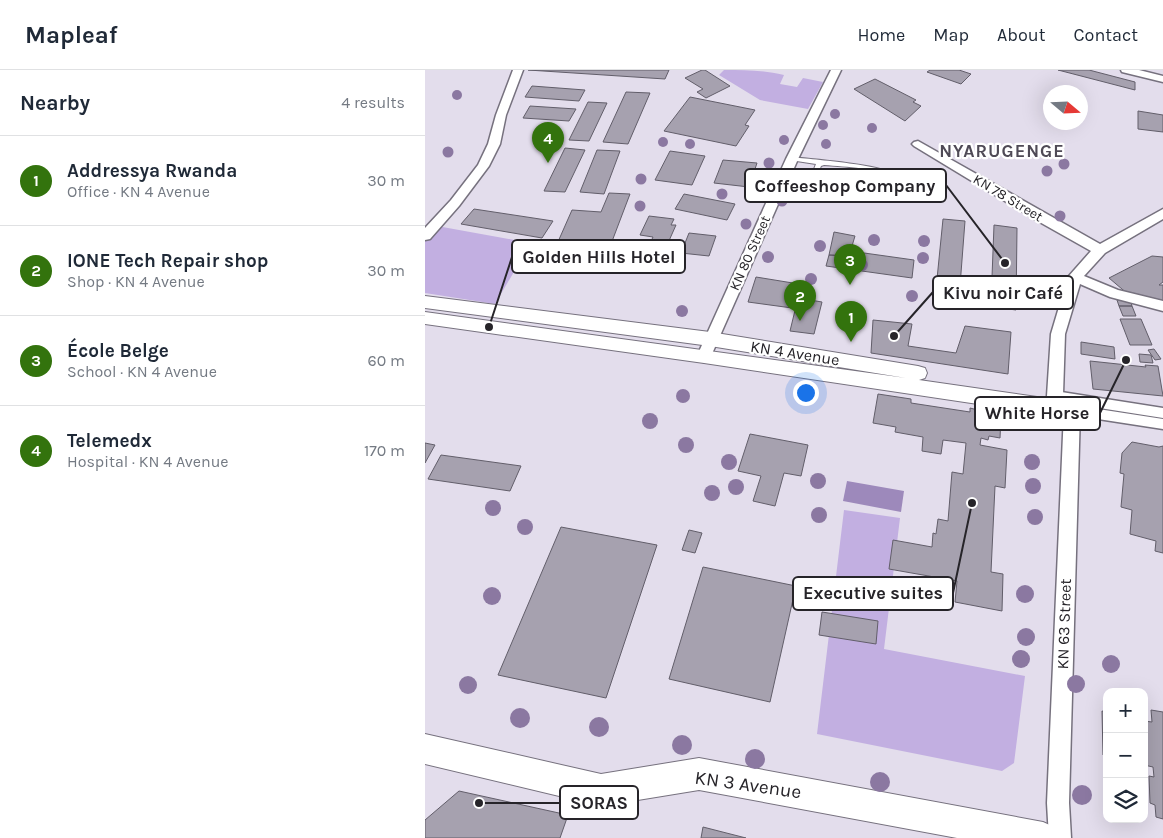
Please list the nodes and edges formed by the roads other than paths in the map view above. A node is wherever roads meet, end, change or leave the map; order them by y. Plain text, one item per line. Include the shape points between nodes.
1 (518, 70) edge
2 (836, 70) edge
3 (1126, 70) edge
4 (1163, 79) edge
5 (917, 144) dead end
6 (792, 159) junction
7 (822, 163) junction
8 (1163, 213) edge
9 (425, 236) edge
10 (1100, 250) junction
11 (1075, 277) junction
12 (425, 302) edge
13 (1163, 306) edge
14 (425, 318) edge
15 (707, 348) junction
16 (1055, 396) junction
17 (1072, 410) junction
18 (1163, 413) edge
19 (1163, 424) edge
20 (425, 749) edge
21 (1043, 838) edge
22 (1060, 838) edge

1 - 9 street via 494,144 483,166
2 - 6 street, KN 80 Street
3 - 4 street
5 - 10 street, KN 78 Street
6 - 7 lane
6 - 15 street, KN 80 Street
7 - 7 lane via 888,173 897,177 900,189 893,197 883,199 816,190 811,184 818,165
8 - 10 street
10 - 11 street
11 - 13 street via 1115,294
11 - 16 street via 1058,334
12 - 15 street, KN 4 Avenue
14 - 15 street, KN 4 Avenue
15 - 16 street, KN 4 Avenue
15 - 17 street, KN 4 Avenue
16 - 17 street
16 - 18 street, KN 4 Avenue
17 - 19 street
17 - 22 street, KN 63 Street
20 - 21 main road, KN 3 Avenue via 601,790 699,774

